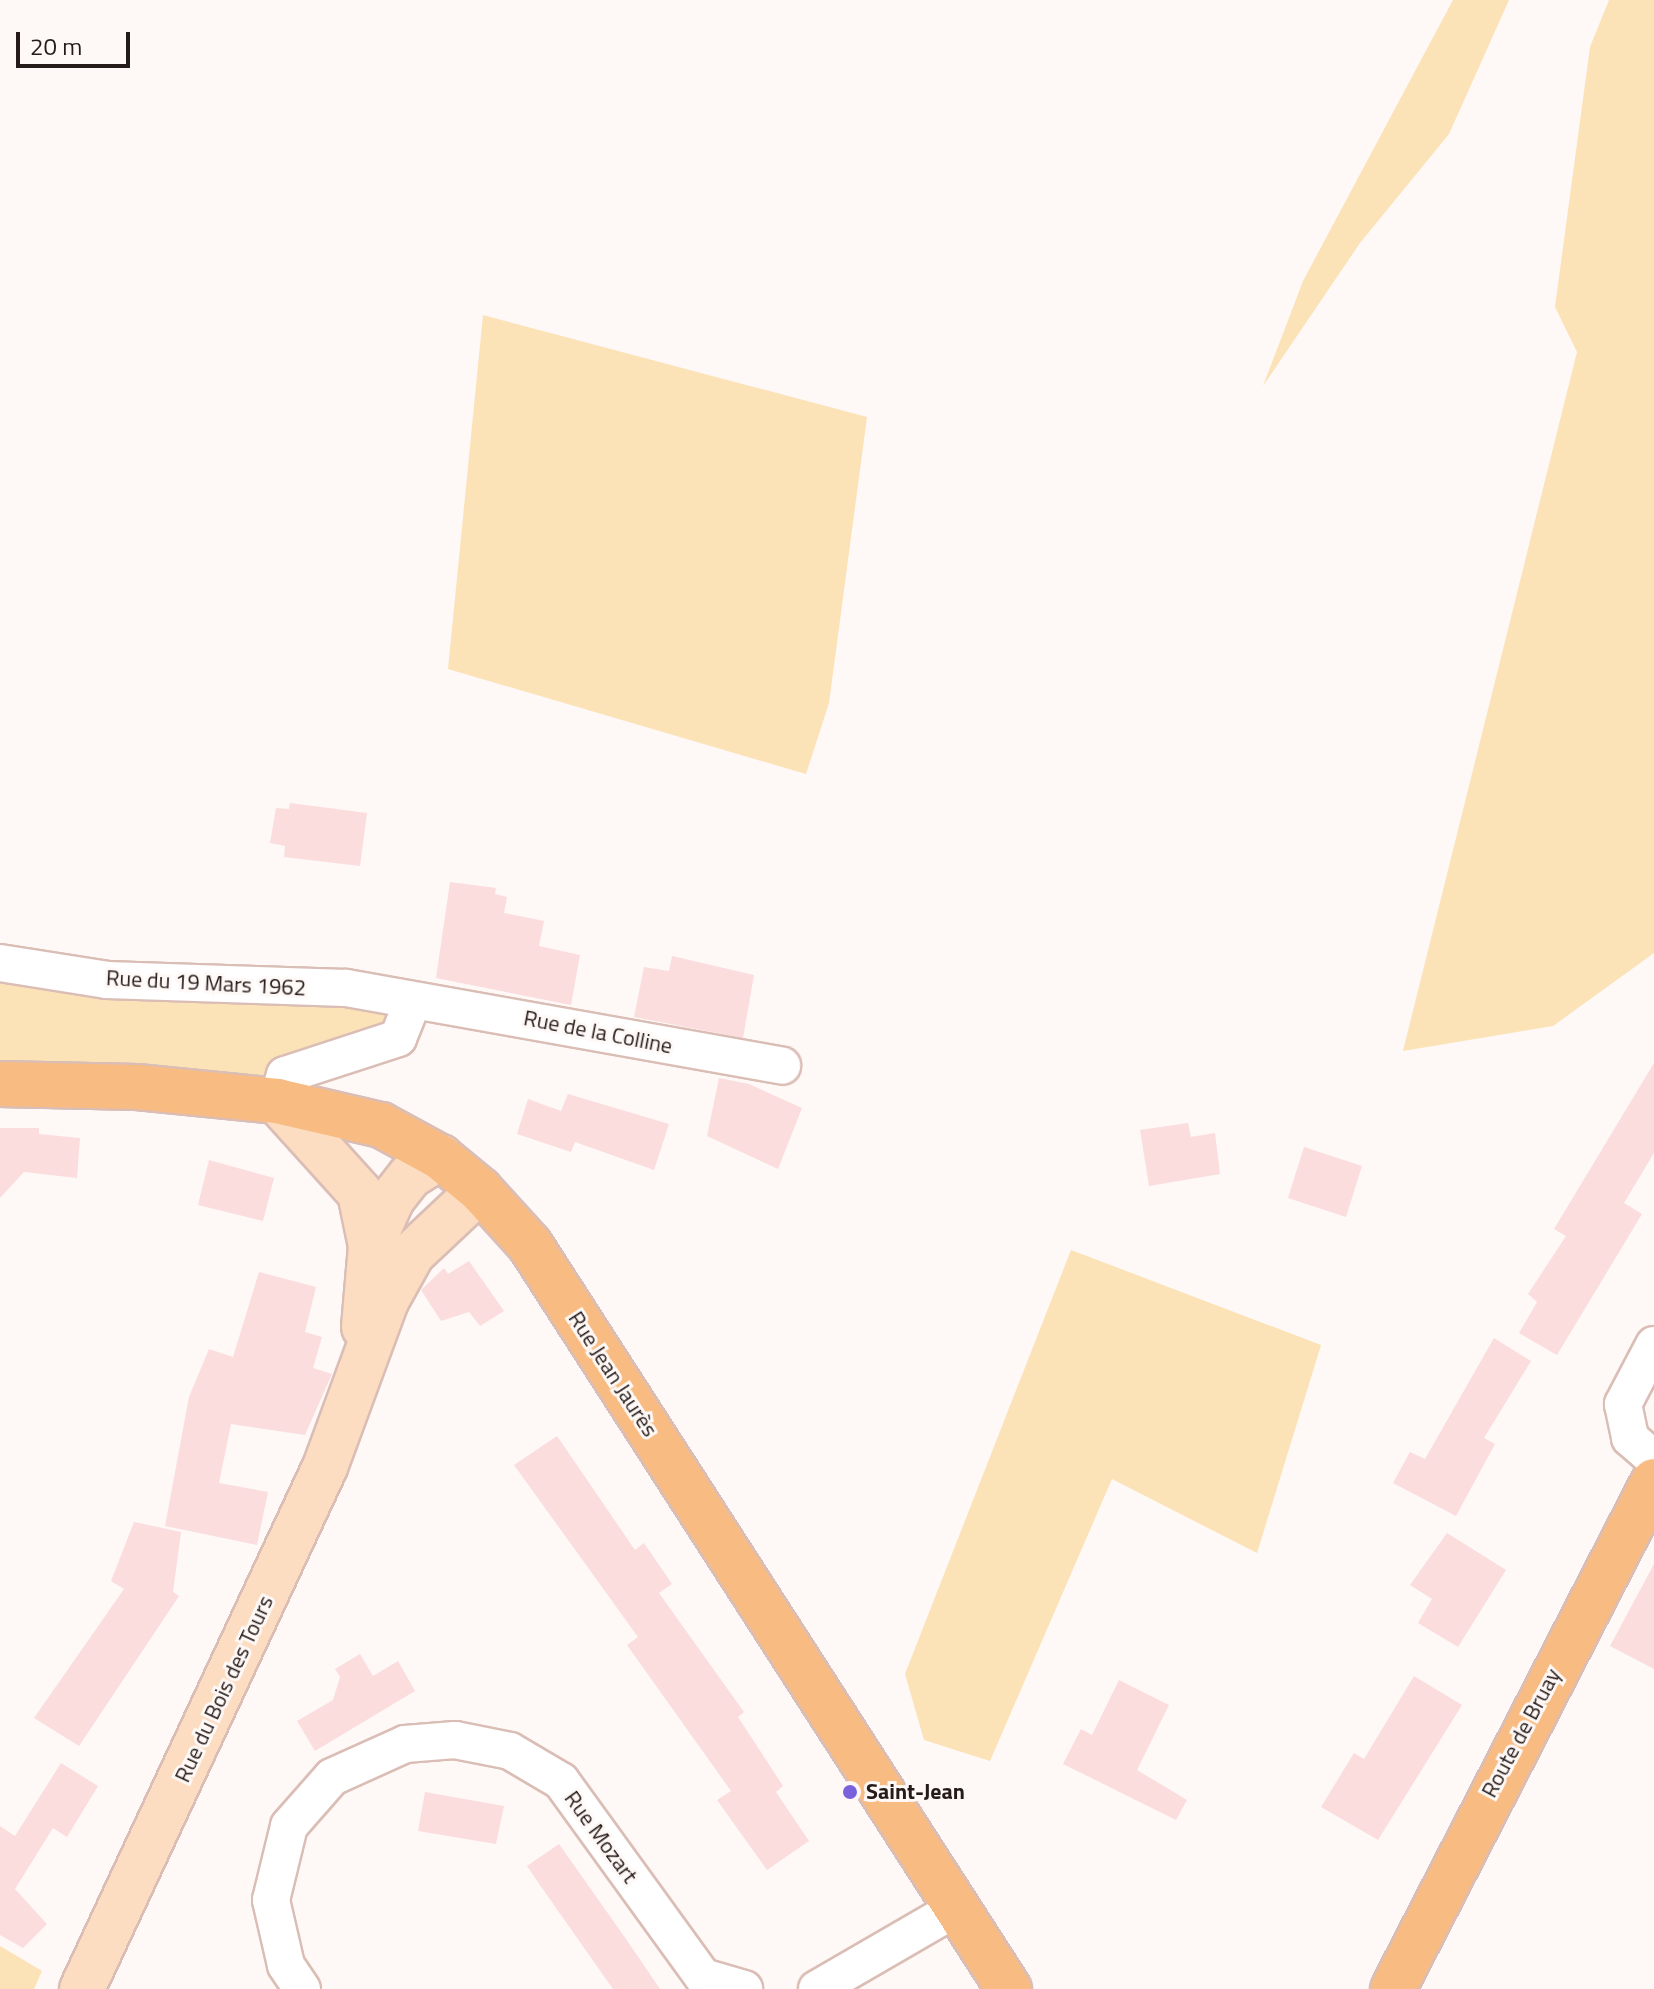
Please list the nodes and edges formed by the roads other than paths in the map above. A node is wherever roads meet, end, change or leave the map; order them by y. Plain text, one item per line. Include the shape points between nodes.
1 (0, 963) edge
2 (413, 1001) junction
3 (782, 1066) dead end
4 (0, 1084) edge
5 (277, 1101) junction
6 (440, 1157) junction
7 (480, 1190) junction
8 (371, 1246) junction
9 (1654, 1345) edge
10 (359, 1385) junction
11 (1654, 1459) edge
12 (1654, 1481) edge
13 (957, 1908) junction
14 (82, 1989) edge
15 (302, 1989) edge
16 (744, 1989) edge
17 (817, 1989) edge
18 (1009, 1989) edge
19 (1393, 1989) edge

1 - 2 street, Rue du 19 Mars 1962 via 107,980 346,988
2 - 3 street, Rue de la Colline
2 - 5 street via 398,1038 285,1075
4 - 5 main road, Rue Jean Jaurès via 137,1087
5 - 6 main road, Rue Jean Jaurès via 381,1125
5 - 8 street via 360,1193
6 - 7 main road, Rue Jean Jaurès
6 - 8 street via 410,1176 392,1199
7 - 10 street via 412,1254 386,1301
7 - 13 main road, Rue Jean Jaurès via 530,1245
8 - 10 street
9 - 11 street via 1623,1404 1630,1438
10 - 14 street, Rue du Bois des Tours via 220,1700
12 - 19 main road, Route de Bruay
13 - 17 street
13 - 18 main road, Rue Jean Jaurès
15 - 16 street, Rue Mozart via 286,1965 271,1900 289,1826 332,1777 405,1744 455,1740 510,1751 561,1781 703,1977

